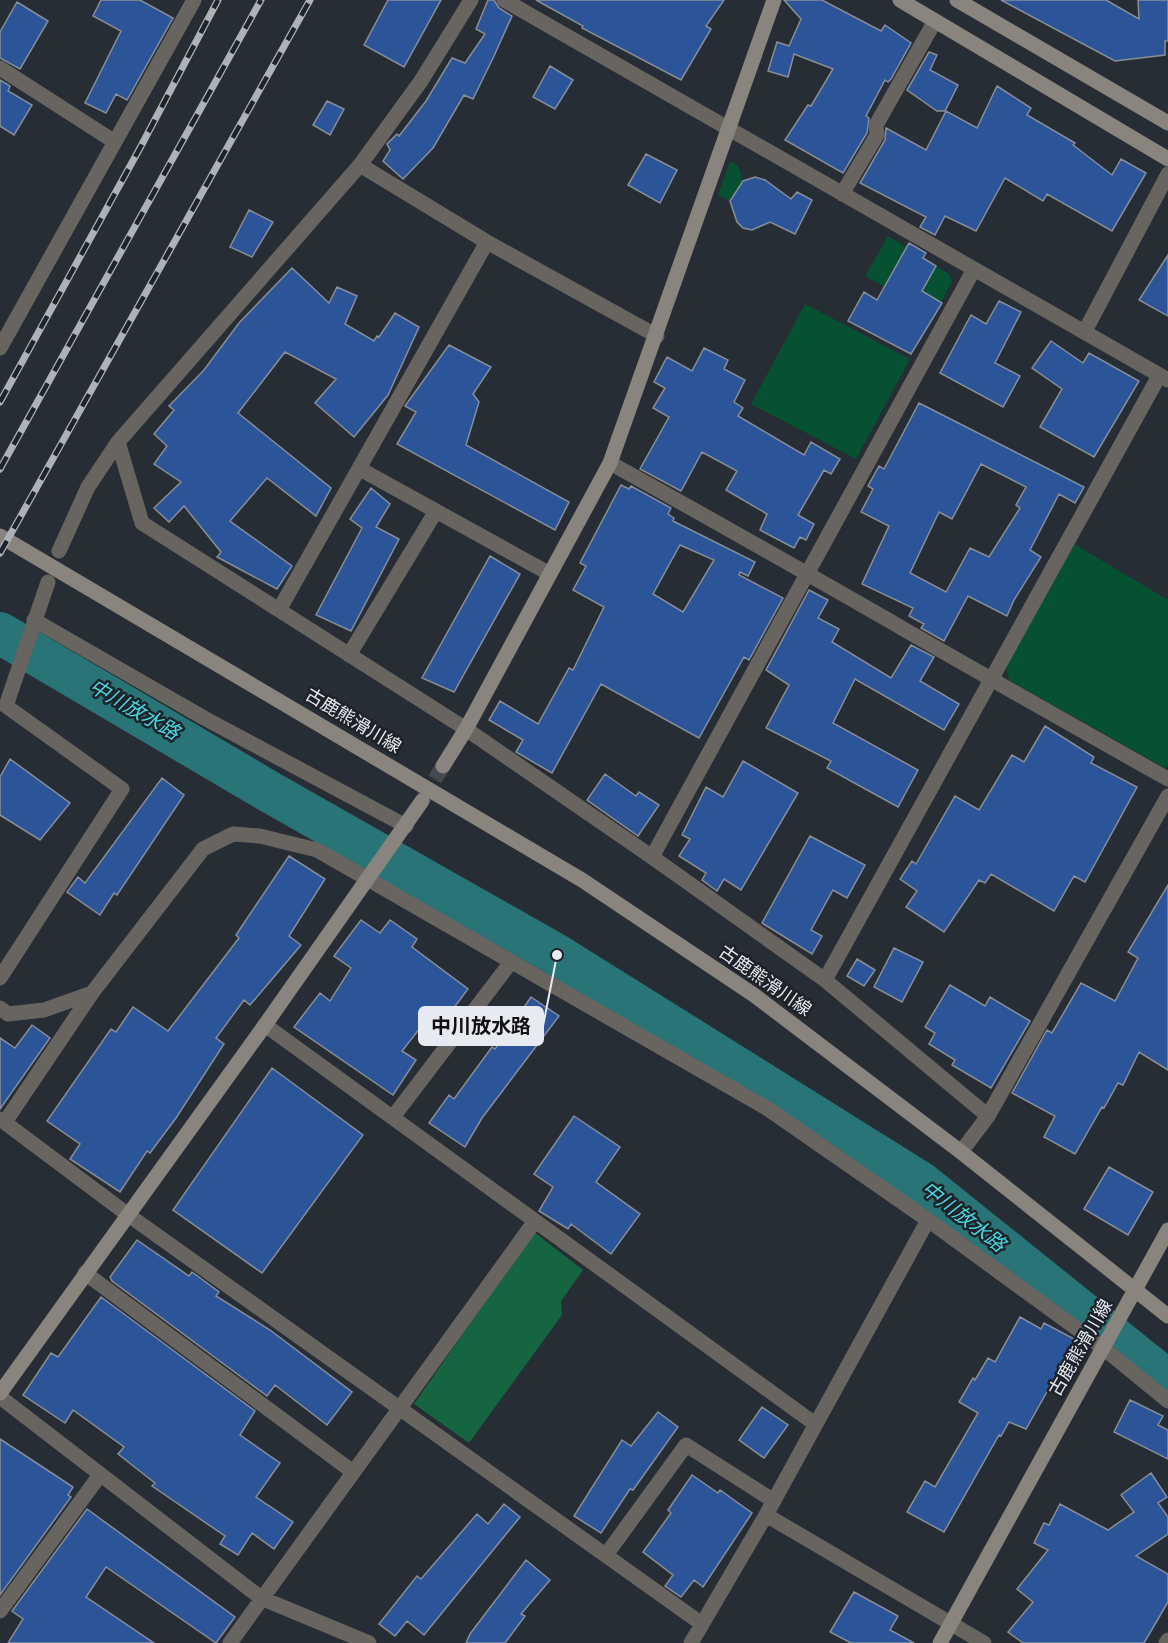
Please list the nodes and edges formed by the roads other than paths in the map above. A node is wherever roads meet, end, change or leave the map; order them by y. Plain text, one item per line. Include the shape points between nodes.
1 (194, 0) edge
2 (471, 0) edge
3 (504, 0) edge
4 (774, 0) edge
5 (900, 0) edge
6 (957, 0) edge
7 (935, 21) junction
8 (0, 68) edge
9 (1168, 123) edge
10 (728, 127) junction
11 (116, 142) junction
12 (1168, 159) edge
13 (360, 165) junction
14 (1168, 174) edge
15 (842, 194) junction
16 (487, 242) junction
17 (973, 271) junction
18 (1085, 331) junction
19 (657, 336) junction
20 (0, 348) edge
21 (1164, 378) edge
22 (118, 442) junction
23 (610, 463) junction
24 (360, 469) junction
25 (436, 511) junction
26 (0, 536) edge
27 (59, 552) dead end
28 (808, 572) junction
29 (550, 574) junction
30 (48, 582) dead end
31 (279, 610) junction
32 (32, 625) junction
33 (349, 655) junction
34 (992, 680) junction
35 (466, 729) junction
36 (443, 766) tunnel mouth
37 (1168, 779) edge
38 (1168, 796) edge
39 (422, 801) tunnel mouth
40 (402, 832) junction
41 (652, 857) junction
42 (369, 877) junction
43 (511, 962) junction
44 (0, 978) edge
45 (825, 980) junction
46 (92, 993) junction
47 (0, 1008) edge
48 (265, 1024) junction
49 (988, 1116) junction
50 (393, 1117) junction
51 (3, 1120) edge
52 (961, 1152) junction
53 (128, 1214) junction
54 (928, 1220) junction
55 (536, 1221) junction
56 (1168, 1230) edge
57 (85, 1273) junction
58 (1136, 1292) junction
59 (1168, 1316) edge
60 (1105, 1343) junction
61 (0, 1393) edge
62 (0, 1397) edge
63 (1168, 1401) edge
64 (400, 1408) junction
65 (815, 1424) junction
66 (353, 1472) junction
67 (100, 1475) junction
68 (770, 1508) junction
69 (606, 1555) junction
70 (261, 1598) junction
71 (0, 1611) edge
72 (702, 1624) junction
73 (950, 1624) junction
74 (230, 1643) edge
75 (369, 1643) edge
76 (691, 1643) edge
77 (940, 1643) edge
78 (984, 1643) edge

1 - 11 street
2 - 13 street via 421,81
3 - 10 street
4 - 10 street
5 - 7 street
6 - 9 street
7 - 12 street
7 - 15 street via 876,125 878,135
8 - 11 street
10 - 15 street
10 - 19 street
11 - 20 street
13 - 16 street
13 - 22 street
14 - 18 street
15 - 17 street
16 - 19 street
16 - 24 street
17 - 18 street
17 - 28 street
18 - 21 street
19 - 23 street
21 - 34 street
22 - 27 street via 88,487
22 - 31 street via 142,523
23 - 28 street
23 - 29 street
24 - 25 street
24 - 31 street
25 - 29 street
25 - 33 street
26 - 52 street, 古鹿熊滑川線 via 582,880 754,995
28 - 34 street
28 - 41 street
29 - 35 street
30 - 32 street
31 - 33 street
32 - 40 street
32 - 44 street via 6,706 122,789
33 - 35 street
34 - 37 street
34 - 45 street
35 - 36 street
35 - 41 street
38 - 49 street
39 - 40 street
40 - 42 street
41 - 45 street
42 - 43 street
42 - 46 street via 317,850 260,836 233,834 202,849
42 - 48 street
43 - 50 street
43 - 54 street via 768,1109
45 - 49 street
46 - 47 street via 44,1010 8,1014
46 - 51 street
48 - 50 street
48 - 53 street
49 - 52 street
50 - 55 street
51 - 53 street
52 - 58 street, 古鹿熊滑川線
53 - 57 street
53 - 64 street
54 - 60 street
54 - 65 street
55 - 64 street
55 - 65 street
56 - 58 street
57 - 61 street
57 - 66 street
58 - 59 street
58 - 60 street, 古鹿熊滑川線
60 - 63 street
60 - 73 street, 古鹿熊滑川線
62 - 67 street
64 - 66 street
64 - 69 street
65 - 68 street
66 - 70 street
67 - 70 street
67 - 71 street
68 - 69 street via 686,1445
68 - 72 street
68 - 73 street
69 - 72 street
70 - 74 street
70 - 75 street
72 - 76 street
73 - 77 street, 古鹿熊滑川線
73 - 78 street

